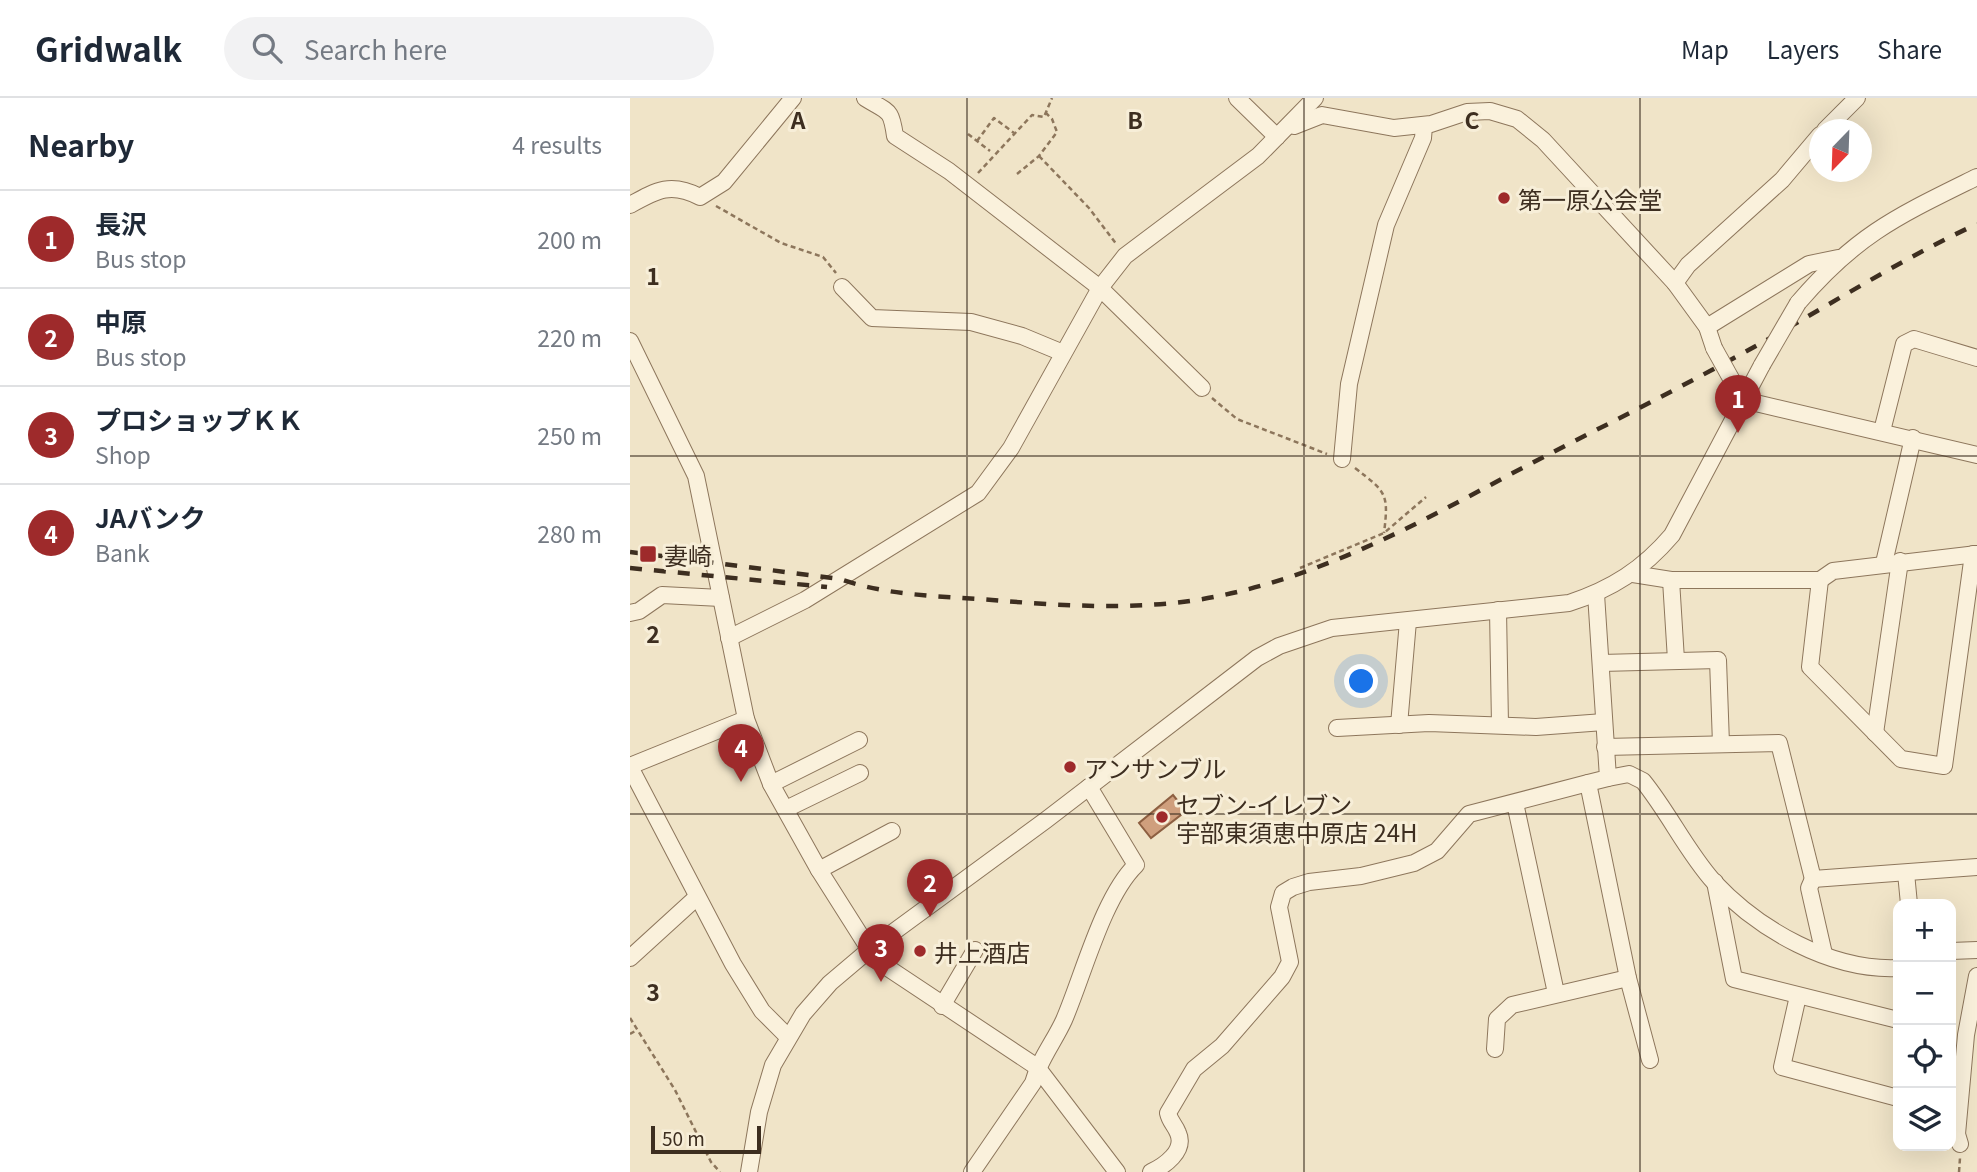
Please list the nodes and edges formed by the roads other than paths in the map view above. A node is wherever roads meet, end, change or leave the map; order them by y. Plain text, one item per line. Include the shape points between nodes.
1 (793, 98) edge
2 (865, 98) edge
3 (1237, 98) edge
4 (1315, 98) edge
5 (1857, 98) edge
6 (1836, 119) edge
7 (1424, 126) junction
8 (1277, 137) junction
9 (1809, 147) edge
10 (1977, 177) edge
11 (630, 205) edge
12 (1838, 258) junction
13 (1675, 283) junction
14 (842, 287) road end
15 (1100, 288) junction
16 (1707, 327) junction
17 (630, 341) edge
18 (1063, 353) junction
19 (1977, 358) edge
20 (1202, 388) road end
21 (1744, 400) junction
22 (1882, 431) junction
23 (1913, 439) junction
24 (1977, 455) edge
25 (1342, 459) road end
26 (1975, 554) edge
27 (1892, 562) junction
28 (1633, 574) junction
29 (1671, 580) junction
30 (1820, 580) junction
31 (1596, 594) junction
32 (721, 598) junction
33 (1498, 610) junction
34 (630, 612) edge
35 (1408, 621) junction
36 (729, 638) junction
37 (1676, 660) junction
38 (1601, 663) junction
39 (746, 719) junction
40 (1604, 722) junction
41 (1399, 725) junction
42 (1500, 725) junction
43 (1337, 729) dead end
44 (1875, 733) junction
45 (859, 740) dead end
46 (1721, 744) junction
47 (1605, 747) junction
48 (630, 766) edge
49 (860, 773) dead end
50 (1608, 778) junction
51 (1587, 783) junction
52 (771, 785) junction
53 (1089, 788) junction
54 (1515, 803) junction
55 (786, 809) junction
56 (892, 831) dead end
57 (1977, 867) edge
58 (819, 870) junction
59 (1906, 873) junction
60 (1813, 879) junction
61 (1715, 882) junction
62 (697, 897) junction
63 (1909, 899) edge
64 (869, 950) junction
65 (975, 950) dead end
66 (1977, 950) edge
67 (1956, 951) edge
68 (1824, 954) junction
69 (630, 958) edge
70 (1893, 968) edge
71 (1977, 976) edge
72 (1628, 978) junction
73 (1556, 993) junction
74 (1798, 996) junction
75 (942, 1006) junction
76 (1893, 1019) edge
77 (1958, 1034) edge
78 (788, 1037) junction
79 (1495, 1049) dead end
80 (1650, 1060) dead end
81 (1037, 1068) junction
82 (1893, 1096) edge
83 (1956, 1136) edge
84 (749, 1172) edge
85 (972, 1172) edge
86 (1117, 1172) edge
87 (1151, 1172) edge

1 - 11 street via 724,182 700,197 673,187
2 - 15 street via 890,113 895,136
3 - 8 street
4 - 8 street
5 - 6 street
7 - 8 street via 1394,128 1322,115
7 - 13 street via 1467,112 1490,111 1517,119 1543,140
7 - 25 street via 1386,225 1349,384
8 - 15 street via 1125,256
9 - 13 street via 1782,180 1688,265
10 - 12 street via 1900,214
12 - 16 street via 1809,264
12 - 21 street, bridge via 1798,303
13 - 16 street
14 - 18 street via 872,318 971,322
15 - 18 street
15 - 20 street
16 - 21 street, bridge
17 - 32 street via 696,476
18 - 36 street via 1011,448 978,493 805,600
19 - 22 street via 1914,339 1904,344
21 - 22 street
21 - 28 street via 1672,535
22 - 23 street
23 - 24 street
23 - 27 street
26 - 27 street
26 - 44 street via 1944,766 1901,759
27 - 30 street via 1833,571
27 - 44 street
28 - 29 street
28 - 31 street
29 - 30 street
29 - 37 street
30 - 44 street via 1810,667
31 - 33 street via 1558,605
31 - 38 street
32 - 34 street via 662,595
32 - 36 street
33 - 35 street
33 - 42 street
35 - 41 street
35 - 53 street via 1332,628 1279,646 1215,688
36 - 39 street
37 - 38 street
37 - 46 street via 1718,660
38 - 40 street
39 - 48 street
39 - 52 street
40 - 42 street
40 - 47 street
41 - 42 street
41 - 43 street
45 - 52 street
46 - 47 street
46 - 60 street via 1779,743
47 - 50 street
48 - 62 street
49 - 55 street
50 - 51 street
50 - 61 street via 1629,775 1643,781
51 - 54 street
51 - 72 street
52 - 55 street
53 - 64 street
53 - 81 street via 1136,865 1119,884 1062,1024
54 - 73 street
54 - 87 street via 1469,814 1437,851 1414,863 1309,883 1283,894 1279,907 1290,962 1180,1090 1168,1113 1179,1143 1172,1158
55 - 58 street
56 - 58 street
57 - 59 street
58 - 64 street
59 - 60 street
59 - 63 street
60 - 68 street via 1809,888
61 - 68 street via 1772,930
61 - 74 street via 1734,979
62 - 69 street
62 - 78 street via 762,1011
64 - 75 street via 876,960
64 - 78 street via 830,983
65 - 75 street
66 - 67 street
68 - 70 street via 1875,969
71 - 77 street
72 - 73 street
72 - 80 street
73 - 79 street via 1512,1005 1497,1019
74 - 76 street
74 - 82 street via 1782,1067
75 - 81 street
77 - 83 street
78 - 84 street via 765,1088
81 - 85 street via 1033,1083
81 - 86 street

